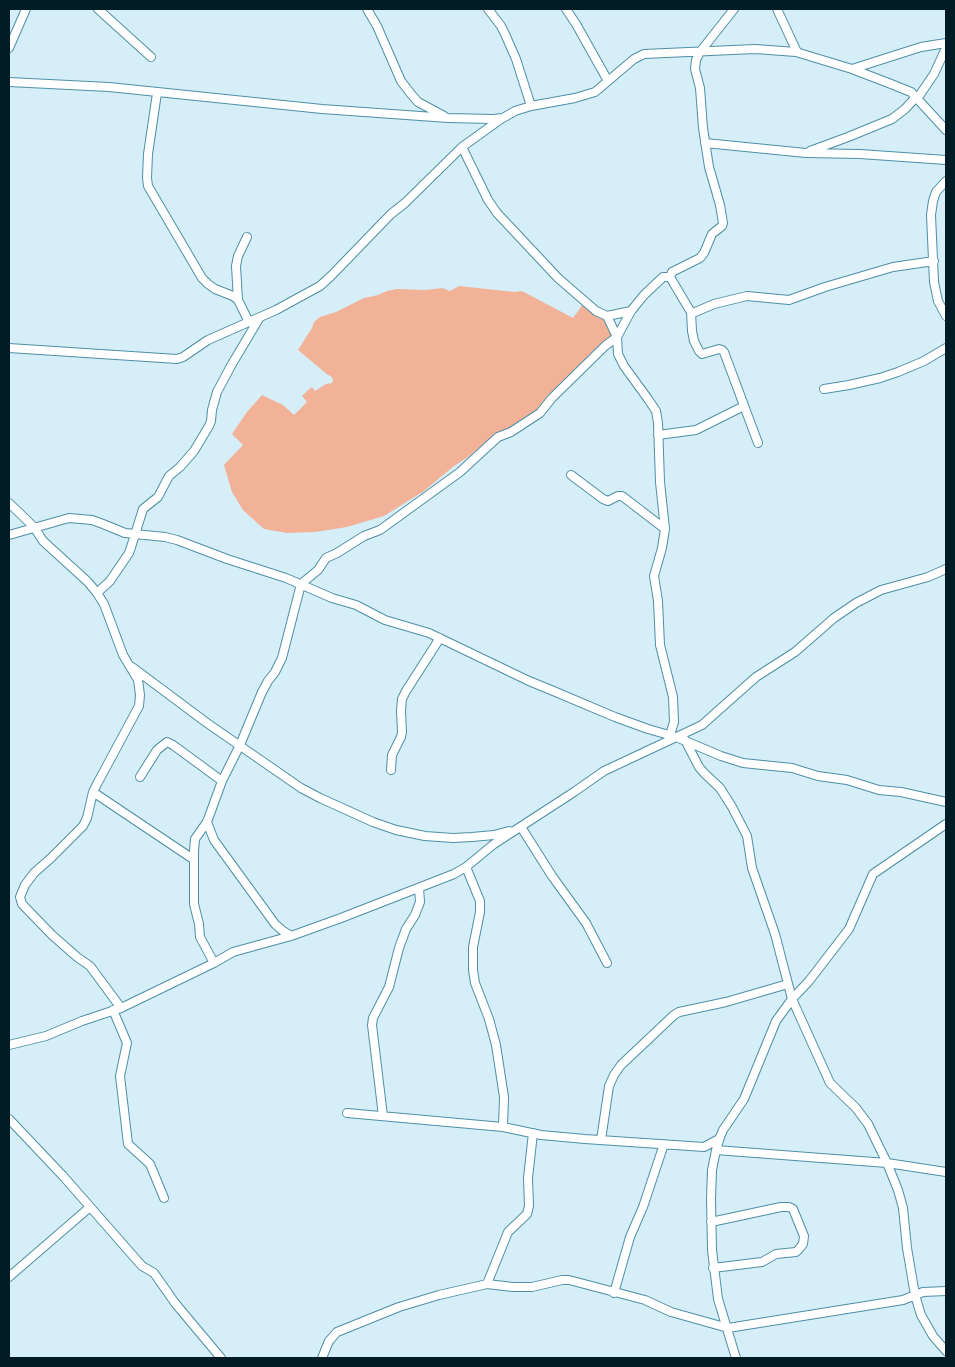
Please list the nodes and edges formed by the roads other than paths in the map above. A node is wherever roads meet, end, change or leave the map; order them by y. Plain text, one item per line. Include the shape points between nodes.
1 (26, 9) edge
2 (98, 9) edge
3 (367, 9) edge
4 (488, 9) edge
5 (566, 9) edge
6 (734, 9) edge
7 (777, 9) edge
8 (946, 43) edge
9 (9, 48) edge
10 (946, 48) edge
11 (700, 52) junction
12 (797, 52) junction
13 (151, 57) dead end
14 (852, 69) junction
15 (608, 81) junction
16 (9, 82) edge
17 (156, 93) junction
18 (916, 98) junction
19 (531, 106) junction
20 (448, 118) junction
21 (503, 118) junction
22 (946, 130) edge
23 (705, 143) junction
24 (462, 147) junction
25 (806, 153) junction
26 (946, 160) edge
27 (946, 181) edge
28 (247, 237) dead end
29 (934, 261) junction
30 (670, 277) junction
31 (238, 300) junction
32 (631, 311) junction
33 (691, 312) junction
34 (606, 316) junction
35 (946, 316) edge
36 (260, 317) junction
37 (249, 322) junction
38 (617, 337) junction
39 (9, 348) edge
40 (946, 348) edge
41 (824, 389) dead end
42 (744, 406) junction
43 (658, 435) junction
44 (758, 443) dead end
45 (571, 475) dead end
46 (9, 503) edge
47 (34, 527) junction
48 (665, 529) junction
49 (9, 535) edge
50 (135, 535) junction
51 (946, 569) edge
52 (302, 584) junction
53 (97, 593) junction
54 (440, 638) junction
55 (130, 666) junction
56 (673, 736) junction
57 (685, 740) junction
58 (240, 745) junction
59 (391, 770) dead end
60 (140, 777) dead end
61 (222, 781) junction
62 (93, 792) junction
63 (946, 802) edge
64 (207, 822) junction
65 (946, 824) edge
66 (518, 828) junction
67 (193, 859) junction
68 (466, 867) junction
69 (419, 888) junction
70 (291, 936) junction
71 (214, 963) junction
72 (607, 963) dead end
73 (788, 984) junction
74 (792, 999) junction
75 (117, 1009) junction
76 (9, 1045) edge
77 (347, 1113) dead end
78 (383, 1116) junction
79 (9, 1119) edge
80 (503, 1127) junction
81 (533, 1133) junction
82 (719, 1139) junction
83 (601, 1140) junction
84 (664, 1144) junction
85 (704, 1147) junction
86 (715, 1153) junction
87 (887, 1163) junction
88 (946, 1172) edge
89 (164, 1198) dead end
90 (90, 1207) junction
91 (711, 1222) junction
92 (713, 1268) junction
93 (9, 1277) edge
94 (487, 1284) junction
95 (913, 1286) junction
96 (946, 1291) edge
97 (923, 1292) junction
98 (614, 1293) junction
99 (915, 1295) junction
100 (902, 1300) junction
101 (919, 1309) junction
102 (728, 1328) junction
103 (946, 1351) edge
104 (216, 1356) edge
105 (322, 1358) edge
106 (736, 1358) edge

1 - 9 street
2 - 13 street
3 - 20 street via 401,81 418,102
4 - 19 street via 509,42
5 - 15 street
6 - 11 street
7 - 12 street
8 - 14 street via 922,47
10 - 18 street via 934,74
11 - 12 street via 755,49
11 - 15 street via 644,54
11 - 23 street via 695,69
12 - 14 street
14 - 18 street via 910,92
15 - 19 street via 588,95
16 - 17 street
17 - 20 street
17 - 31 street via 148,154 148,186 202,278 215,289
18 - 22 street
18 - 25 street via 892,119
19 - 21 street
20 - 21 street
21 - 24 street
23 - 25 street
23 - 30 street via 723,223 712,234 700,258 672,272
24 - 34 street via 497,214 558,278
24 - 36 street via 320,286
25 - 26 street
27 - 29 street via 933,201
28 - 31 street via 236,266
29 - 33 street via 893,267 788,300 747,296
29 - 35 street via 938,301
30 - 32 street via 663,277
30 - 33 street
31 - 37 street
32 - 34 street
32 - 38 street
33 - 42 street via 694,341 699,351 702,354 719,348 722,350
34 - 38 street
36 - 37 street
36 - 50 street via 217,392 209,426 194,451 169,476 158,497 143,509
37 - 39 street via 208,340 177,359
38 - 43 street via 621,360 656,411
38 - 52 street via 552,398 540,414 498,437 460,472 380,530 326,558
40 - 41 street via 898,372
42 - 43 street via 696,430
42 - 44 street
43 - 48 street
45 - 48 street via 603,500 622,496
46 - 47 street
47 - 49 street
47 - 50 street via 79,518
47 - 53 street via 43,541
48 - 56 street via 654,576 660,645 674,697
50 - 52 street via 177,540
50 - 53 street via 124,562
51 - 56 street via 928,578 881,590 856,603 795,652 756,677 702,725
52 - 54 street via 384,620
52 - 58 street via 282,658 262,692
53 - 55 street
54 - 56 street via 529,681 615,717
54 - 59 street via 402,700 402,732 392,755
55 - 58 street
55 - 62 street via 138,680 139,706
56 - 57 street
56 - 66 street via 604,771
57 - 63 street via 743,763 792,768 879,790
57 - 73 street via 704,773 728,800 747,836 752,868
58 - 61 street
58 - 66 street via 301,788 396,830 453,838 494,835
60 - 61 street via 157,750 167,742
61 - 64 street
62 - 67 street
62 - 75 street via 83,826 34,873 24,885 20,900 52,935 90,966
64 - 67 street via 196,839
64 - 70 street via 214,840 275,924
65 - 74 street via 873,874 849,929
66 - 68 street
66 - 72 street via 582,917
67 - 71 street via 194,904 200,937
68 - 69 street
68 - 80 street via 480,901 473,970 496,1044 504,1097
69 - 70 street
69 - 78 street via 420,902 399,948 389,987 373,1018
70 - 71 street via 233,952
71 - 75 street
73 - 74 street
73 - 83 street via 674,1015 620,1065 614,1075 609,1086
74 - 82 street via 776,1022 744,1099
74 - 87 street via 830,1083 868,1124
75 - 76 street via 46,1036
75 - 89 street via 127,1043 120,1076 128,1144 150,1164
77 - 78 street
78 - 80 street
79 - 90 street
80 - 81 street
81 - 83 street
81 - 94 street via 528,1214 508,1232
82 - 85 street
82 - 86 street
83 - 84 street
84 - 85 street
84 - 98 street via 630,1236
85 - 86 street
86 - 87 street
86 - 91 street
87 - 88 street
87 - 95 street via 903,1208
90 - 93 street
90 - 104 street via 142,1266 156,1275
91 - 92 street
91 - 92 street via 789,1207 793,1209 804,1236 803,1244 796,1252 776,1254 762,1262
92 - 102 street via 718,1299
94 - 98 street via 513,1288 569,1280
94 - 105 street via 399,1307 337,1332
95 - 97 street
95 - 99 street
96 - 97 street
97 - 99 street
98 - 102 street
99 - 100 street
99 - 101 street
100 - 101 street
100 - 102 street
101 - 103 street via 932,1336
102 - 106 street

